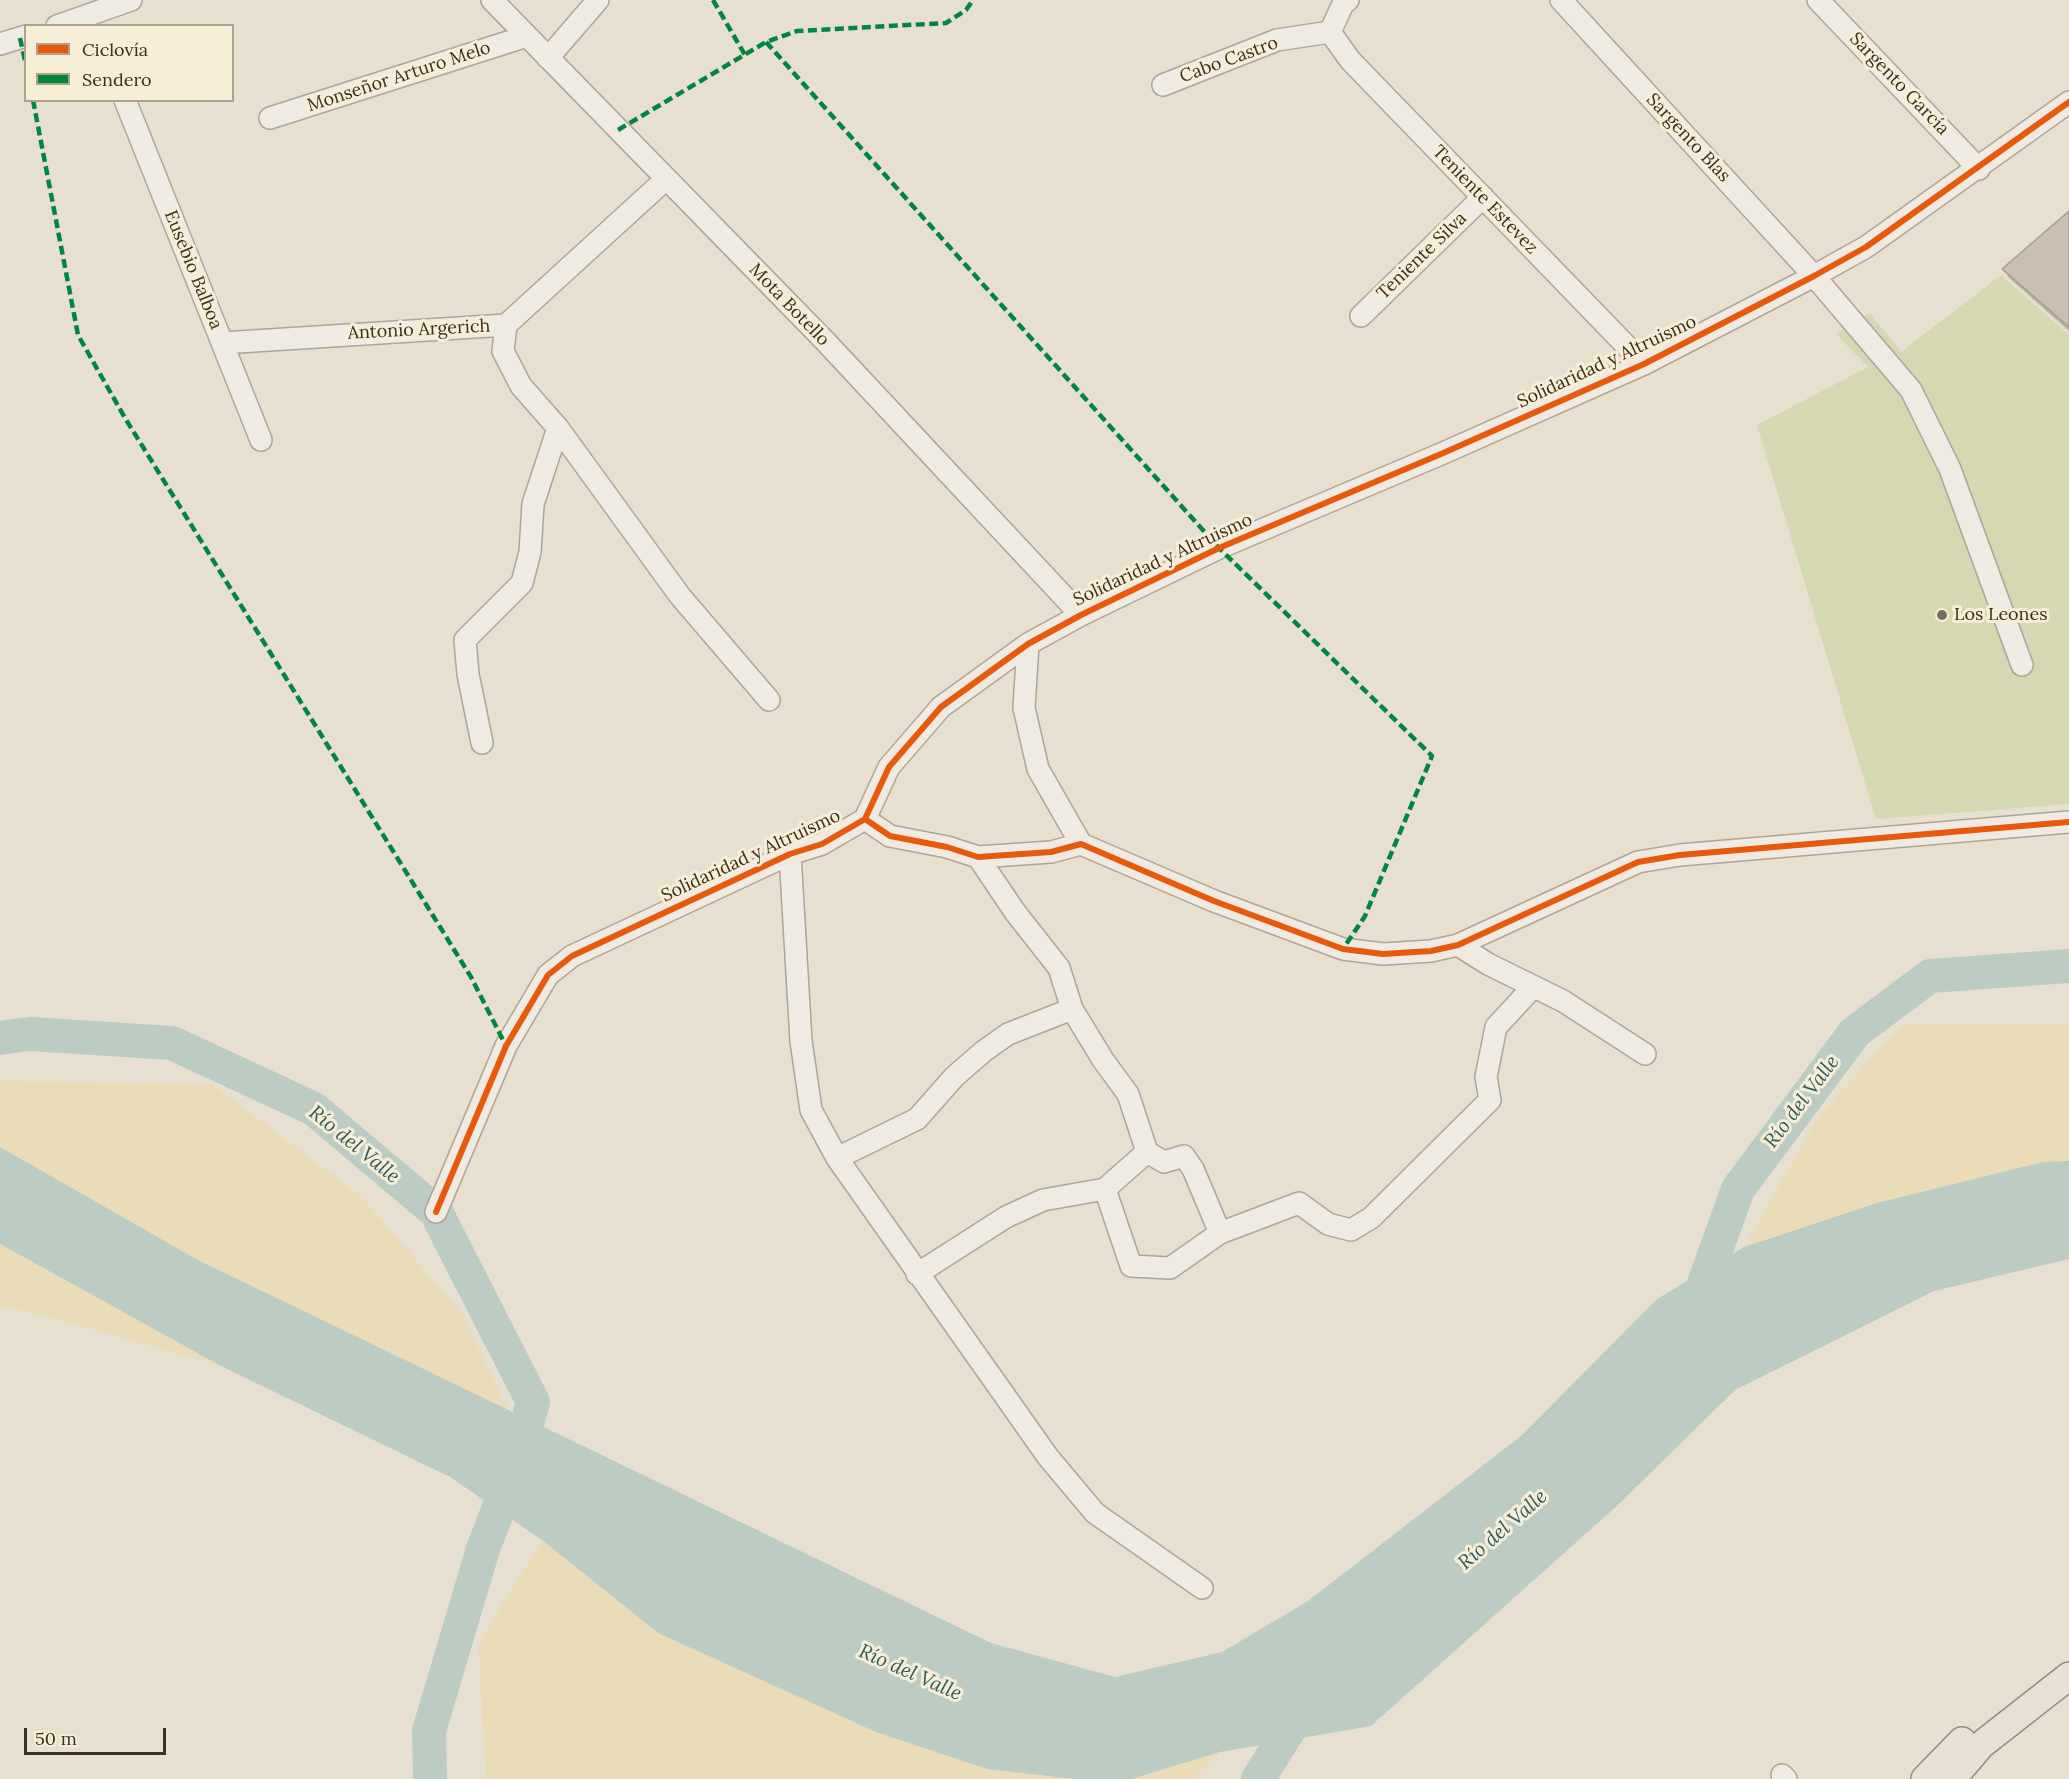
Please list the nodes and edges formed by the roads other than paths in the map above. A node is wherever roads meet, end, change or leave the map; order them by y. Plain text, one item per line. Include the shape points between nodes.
1 (131, 0) edge
2 (492, 0) edge
3 (598, 0) edge
4 (1348, 0) edge
5 (1561, 0) edge
6 (1818, 0) edge
7 (90, 13) edge
8 (62, 24) edge
9 (1330, 32) junction
10 (527, 36) junction
11 (24, 37) edge
12 (0, 44) edge
13 (548, 58) junction
14 (1163, 85) dead end
15 (126, 102) edge
16 (2069, 102) edge
17 (270, 118) dead end
18 (1979, 169) junction
19 (666, 179) junction
20 (1483, 197) junction
21 (1814, 276) junction
22 (1361, 316) dead end
23 (506, 325) junction
24 (222, 343) junction
25 (1644, 364) junction
26 (558, 428) junction
27 (261, 440) dead end
28 (1081, 615) junction
29 (1028, 644) junction
30 (2022, 665) dead end
31 (769, 700) dead end
32 (482, 743) dead end
33 (865, 819) junction
34 (2069, 822) edge
35 (1081, 844) junction
36 (790, 854) junction
37 (978, 857) junction
38 (1458, 945) junction
39 (1533, 987) junction
40 (1072, 1009) junction
41 (1645, 1054) dead end
42 (1147, 1152) junction
43 (837, 1158) junction
44 (1105, 1189) junction
45 (436, 1212) dead end
46 (1220, 1233) junction
47 (917, 1274) junction
48 (1202, 1588) dead end
49 (2059, 1682) edge
50 (1925, 1779) edge
51 (1952, 1779) edge

1 - 7 street
2 - 10 street, Mota Botello
3 - 13 street
4 - 9 street
5 - 21 street, Sargento Blas
6 - 18 street, Sargento García
7 - 8 street
9 - 14 street, Cabo Castro via 1277,40
9 - 20 street, Teniente Estevez via 1350,60
10 - 13 street, Mota Botello
10 - 17 street, Monseñor Arturo Melo
11 - 12 street
13 - 19 street, Mota Botello
15 - 24 street, Eusebio Balboa
16 - 18 street, Solidaridad y Altruismo
18 - 21 street, Solidaridad y Altruismo via 1866,247
19 - 23 street, Antonio Argerich
19 - 28 street, Mota Botello via 825,341
20 - 22 street, Teniente Silva
20 - 25 street, Teniente Estevez
21 - 25 street, Solidaridad y Altruismo
21 - 30 street, Sargento Blas via 1918,401 1950,469
23 - 24 street, Antonio Argerich
23 - 26 street via 503,351 521,386
24 - 27 street, Eusebio Balboa
25 - 28 street, Solidaridad y Altruismo via 1219,548
26 - 31 street via 680,596
26 - 32 street via 532,504 530,552 522,584 465,640
28 - 29 street, Solidaridad y Altruismo
29 - 33 street, Solidaridad y Altruismo via 941,707 889,766
29 - 35 street via 1024,708 1038,769
33 - 36 street, Solidaridad y Altruismo via 822,844
33 - 37 street via 890,836
34 - 38 street via 1680,855 1638,862
35 - 37 street via 1051,852
35 - 38 street via 1214,901 1343,949 1383,954
36 - 43 street via 801,1041 811,1110
36 - 45 street, Solidaridad y Altruismo via 572,956 548,975 506,1046
37 - 40 street via 1059,968
38 - 39 street
39 - 41 street via 1581,1012
39 - 46 street via 1496,1027 1486,1077 1490,1100 1371,1218 1351,1230 1328,1224 1299,1203
40 - 42 street via 1128,1094
40 - 43 street via 1008,1034 954,1077 917,1119
42 - 44 street
42 - 46 street via 1164,1162 1184,1156
43 - 47 street
44 - 46 street via 1131,1266 1170,1268
44 - 47 street via 1043,1200 1006,1217
47 - 48 street via 1048,1457 1095,1513
49 - 50 main road via 1979,1725
49 - 51 main road via 1981,1745

